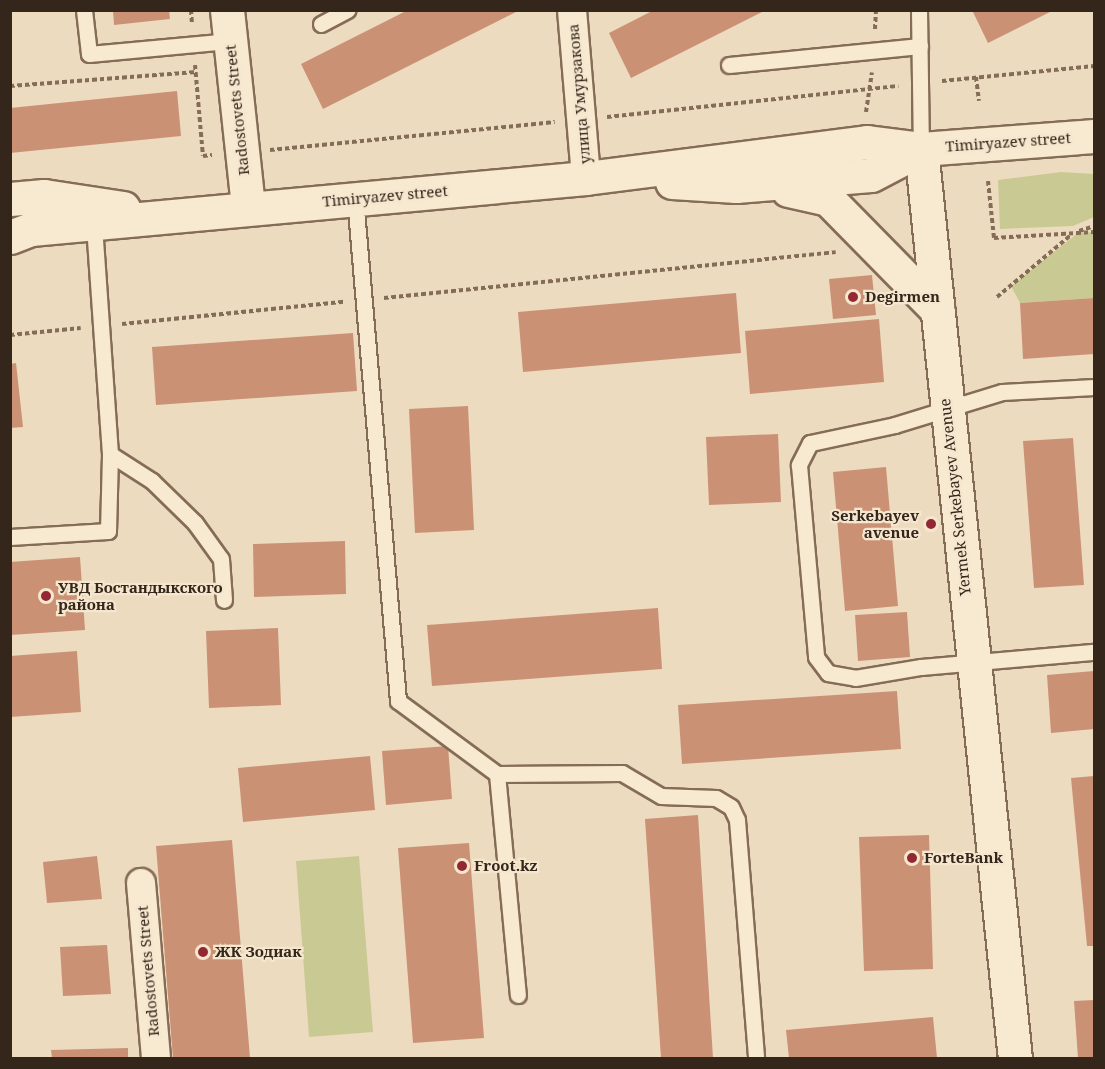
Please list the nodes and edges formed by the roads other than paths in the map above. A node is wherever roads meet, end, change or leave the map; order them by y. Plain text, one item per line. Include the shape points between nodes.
1 (84, 10) edge
2 (347, 10) edge
3 (572, 10) edge
4 (919, 10) edge
5 (321, 24) dead end
6 (229, 26) edge
7 (920, 46) junction
8 (729, 65) dead end
9 (1095, 136) edge
10 (921, 149) junction
11 (591, 177) junction
12 (736, 186) junction
13 (355, 198) junction
14 (10, 199) edge
15 (248, 208) junction
16 (175, 216) junction
17 (94, 223) junction
18 (17, 232) edge
19 (937, 310) junction
20 (1095, 387) edge
21 (946, 410) junction
22 (110, 454) junction
23 (10, 537) edge
24 (224, 600) dead end
25 (1095, 652) edge
26 (972, 662) junction
27 (497, 774) junction
28 (141, 882) dead end
29 (518, 995) dead end
30 (156, 1059) edge
31 (756, 1059) edge
32 (1015, 1059) edge

1 - 6 lane via 89,54 194,44
2 - 5 lane
3 - 11 street, улица Умурзакова
4 - 7 lane
6 - 15 street, Radostovets Street
7 - 8 lane
7 - 10 lane via 917,84
9 - 10 street, Timiryazev street
10 - 11 street, Timiryazev street via 867,142
10 - 12 street, Timiryazev street via 871,175
10 - 19 street, Yermek Serkebayev Avenue
11 - 12 street, Timiryazev street
11 - 13 street, Timiryazev street
12 - 19 street via 809,192 828,199
13 - 15 street, Timiryazev street
13 - 27 lane via 398,701
14 - 16 street, Timiryazev street via 44,196
15 - 16 street, Timiryazev street
16 - 17 street, Timiryazev street
17 - 18 street, Timiryazev street
17 - 22 lane
19 - 21 street, Yermek Serkebayev Avenue
20 - 21 lane via 1002,392
21 - 26 street, Yermek Serkebayev Avenue
21 - 26 lane via 810,443 799,465 816,657 828,673 855,678
22 - 23 lane via 108,531
22 - 24 lane via 152,481 195,523 221,559
25 - 26 lane
26 - 32 street, Yermek Serkebayev Avenue
27 - 29 lane
27 - 31 lane via 622,773 661,796 716,798 731,807 737,820
28 - 30 street, Radostovets Street

